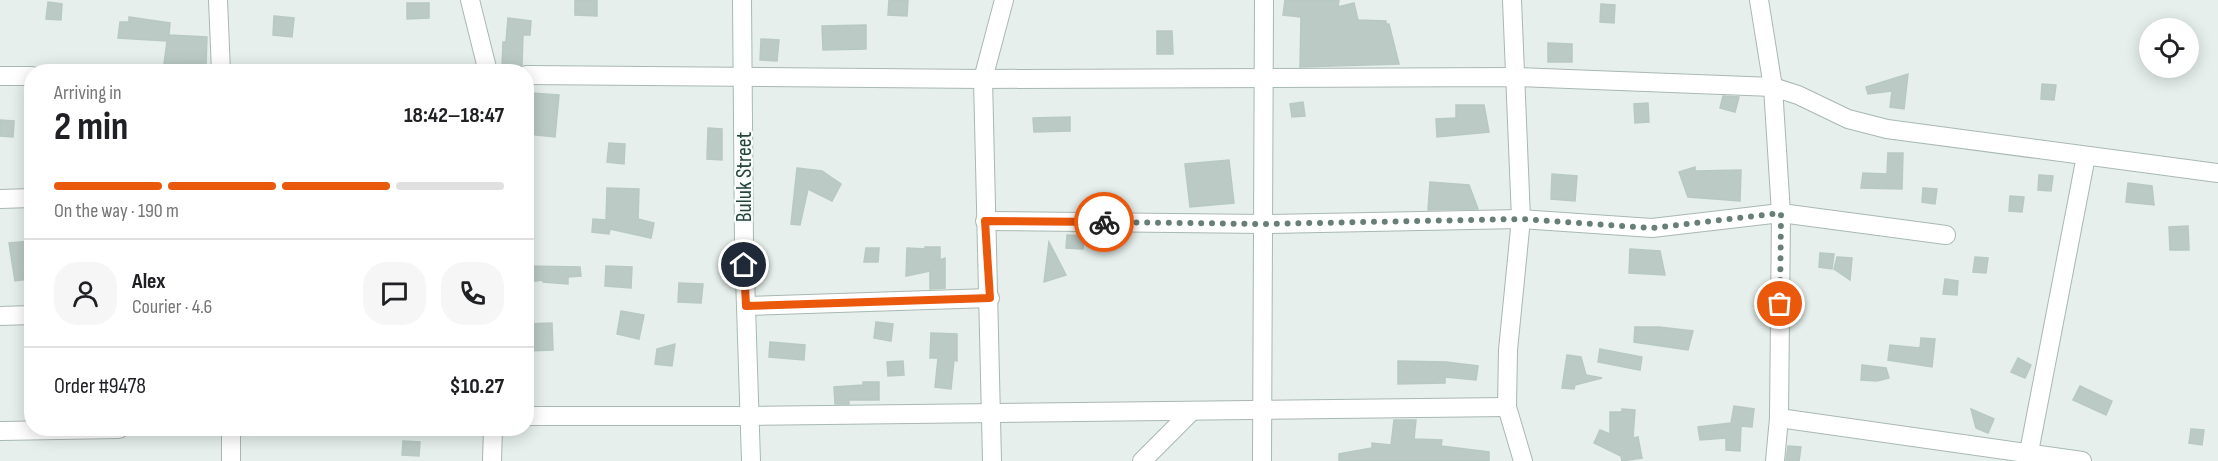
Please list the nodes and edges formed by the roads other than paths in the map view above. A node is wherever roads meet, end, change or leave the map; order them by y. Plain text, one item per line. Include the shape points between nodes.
1 (218, 0) edge
2 (470, 0) edge
3 (742, 0) edge
4 (1004, 0) edge
5 (1264, 0) edge
6 (1512, 0) edge
7 (1759, 0) edge
8 (221, 64) edge
9 (486, 64) edge
10 (534, 75) edge
11 (0, 76) edge
12 (24, 76) edge
13 (743, 76) junction
14 (1515, 77) junction
15 (983, 79) junction
16 (1264, 79) junction
17 (1773, 87) junction
18 (2086, 156) junction
19 (2218, 173) edge
20 (24, 198) edge
21 (0, 199) edge
22 (1781, 213) junction
23 (1521, 219) junction
24 (985, 221) junction
25 (1263, 224) junction
26 (1947, 235) dead end
27 (990, 298) junction
28 (746, 306) junction
29 (24, 315) edge
30 (0, 316) edge
31 (1507, 407) junction
32 (1262, 410) junction
33 (1192, 411) junction
34 (991, 414) junction
35 (534, 416) edge
36 (751, 416) junction
37 (1779, 418) junction
38 (0, 431) edge
39 (24, 431) edge
40 (231, 436) edge
41 (493, 436) edge
42 (2030, 452) junction
43 (231, 461) edge
44 (492, 461) edge
45 (751, 461) edge
46 (992, 461) edge
47 (1142, 461) edge
48 (1262, 461) edge
49 (1523, 461) edge
50 (1775, 461) edge
51 (2082, 461) edge

1 - 8 street
2 - 9 street
3 - 13 street, Buluk Street
4 - 15 street
5 - 16 street
6 - 14 street
7 - 17 street
10 - 13 street
11 - 12 street
13 - 15 street
13 - 28 street, Buluk Street
14 - 16 street
14 - 17 street
14 - 23 street
15 - 16 street
15 - 24 street
16 - 25 street
17 - 18 street via 1848,118 1887,129
17 - 22 street
18 - 19 street
18 - 42 street
20 - 21 street
22 - 23 street via 1652,228
22 - 26 street
22 - 37 street
23 - 25 street
23 - 31 street via 1508,350
24 - 25 street
24 - 27 street
25 - 32 street
27 - 28 street
27 - 34 street
28 - 36 street, Buluk Street
29 - 30 street
31 - 32 street
31 - 49 street
32 - 33 street
32 - 48 street
33 - 34 street
33 - 47 street
34 - 36 street
34 - 46 street
35 - 36 street
36 - 45 street, Buluk Street
37 - 42 street
37 - 50 street
38 - 39 street
40 - 43 street
41 - 44 street
42 - 51 street

